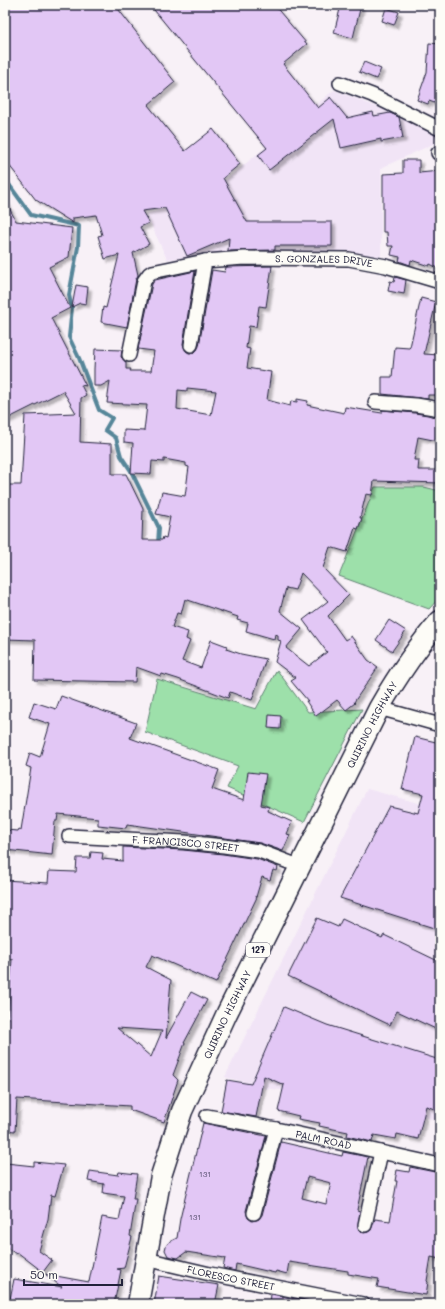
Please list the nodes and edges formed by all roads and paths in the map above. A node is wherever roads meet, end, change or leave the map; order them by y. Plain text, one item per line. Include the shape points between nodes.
1 (340, 83) dead end
2 (440, 129) edge
3 (205, 261) junction
4 (440, 282) edge
5 (191, 345) dead end
6 (129, 355) dead end
7 (375, 402) dead end
8 (440, 409) edge
9 (440, 621) edge
10 (379, 708) junction
11 (440, 725) edge
12 (69, 836) dead end
13 (299, 866) junction
14 (207, 1116) dead end
15 (276, 1129) junction
16 (381, 1152) junction
17 (440, 1165) edge
18 (254, 1213) dead end
19 (365, 1225) dead end
20 (146, 1259) junction
21 (138, 1304) edge
22 (363, 1304) edge

1 - 2 street via 372,95
3 - 4 street, S. GONZALES DRIVE via 244,258 350,259 386,266
3 - 5 street
3 - 6 street, S. GONZALES DRIVE via 152,272 147,276
7 - 8 street
9 - 10 main road, QUIRINO HIGHWAY / 127 via 416,649
10 - 11 street
10 - 13 main road, QUIRINO HIGHWAY / 127
12 - 13 street, F. FRANCISCO STREET via 224,846 259,852
13 - 20 main road, QUIRINO HIGHWAY / 127 via 182,1111 161,1176
14 - 15 street, PALM ROAD
15 - 16 street, PALM ROAD
15 - 18 street
16 - 17 street, PALM ROAD
16 - 19 street
20 - 21 main road, QUIRINO HIGHWAY / 127
20 - 22 street, FLORESCO STREET

